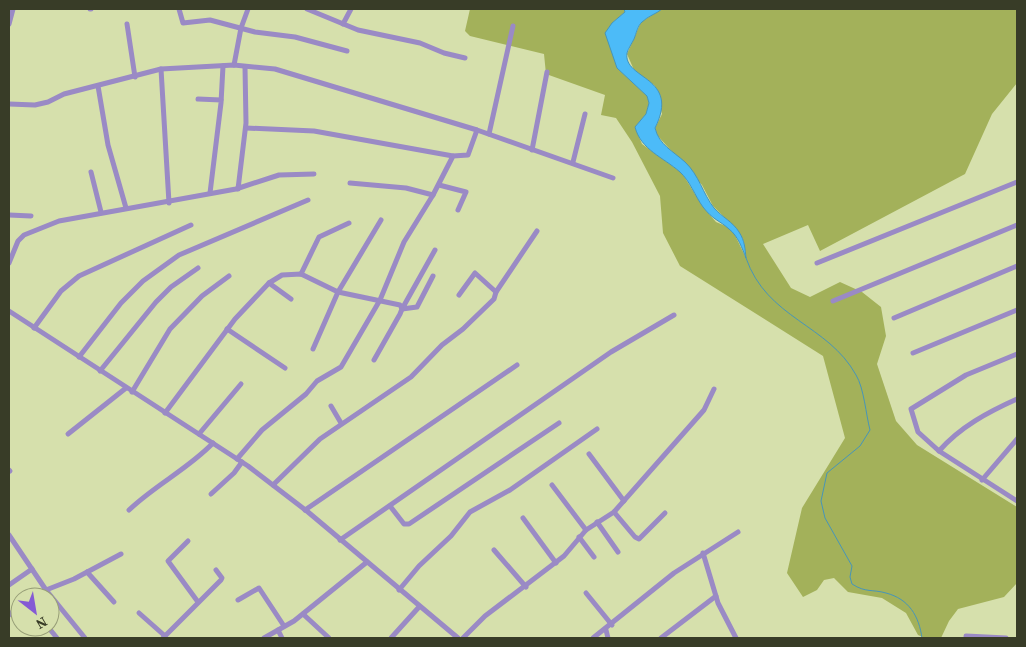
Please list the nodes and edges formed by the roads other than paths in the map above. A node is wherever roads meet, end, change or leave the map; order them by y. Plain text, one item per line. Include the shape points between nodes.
1 (13, 9) edge
2 (179, 9) edge
3 (248, 9) edge
4 (307, 9) edge
5 (351, 9) edge
6 (9, 24) edge
7 (127, 24) dead end
8 (343, 24) junction
9 (513, 26) dead end
10 (241, 28) junction
11 (347, 52) dead end
12 (465, 58) dead end
13 (234, 65) junction
14 (223, 66) junction
15 (245, 67) junction
16 (161, 69) junction
17 (547, 72) dead end
18 (135, 77) junction
19 (98, 86) junction
20 (198, 99) dead end
21 (221, 100) junction
22 (9, 104) edge
23 (585, 114) dead end
24 (246, 128) junction
25 (477, 130) junction
26 (489, 134) junction
27 (532, 150) junction
28 (453, 156) junction
29 (573, 162) junction
30 (91, 172) dead end
31 (314, 174) dead end
32 (613, 178) dead end
33 (1017, 182) edge
34 (350, 183) dead end
35 (439, 185) junction
36 (238, 189) junction
37 (210, 193) junction
38 (433, 195) junction
39 (308, 200) dead end
40 (169, 203) junction
41 (126, 208) junction
42 (458, 210) dead end
43 (102, 212) junction
44 (9, 215) edge
45 (32, 216) dead end
46 (381, 220) dead end
47 (349, 224) dead end
48 (191, 225) dead end
49 (1017, 225) edge
50 (537, 231) dead end
51 (435, 250) dead end
52 (9, 263) edge
53 (817, 263) dead end
54 (1017, 266) edge
55 (198, 268) dead end
56 (301, 274) junction
57 (229, 276) dead end
58 (433, 276) dead end
59 (269, 283) junction
60 (338, 292) junction
61 (496, 292) junction
62 (458, 295) dead end
63 (291, 299) dead end
64 (380, 300) junction
65 (833, 301) dead end
66 (402, 309) junction
67 (1017, 310) edge
68 (9, 311) edge
69 (674, 315) dead end
70 (894, 318) dead end
71 (34, 328) junction
72 (227, 329) junction
73 (313, 349) dead end
74 (912, 353) dead end
75 (1017, 354) edge
76 (79, 357) junction
77 (374, 360) dead end
78 (517, 365) dead end
79 (285, 368) dead end
80 (100, 371) junction
81 (240, 384) dead end
82 (126, 388) junction
83 (714, 389) dead end
84 (132, 392) junction
85 (1017, 399) edge
86 (331, 406) dead end
87 (165, 413) junction
88 (341, 423) junction
89 (559, 423) dead end
90 (596, 429) dead end
91 (68, 434) dead end
92 (199, 434) junction
93 (1017, 439) edge
94 (213, 444) junction
95 (939, 451) junction
96 (589, 454) dead end
97 (239, 460) junction
98 (982, 480) junction
99 (273, 485) junction
100 (552, 485) dead end
101 (211, 494) dead end
102 (624, 501) junction
103 (1017, 501) edge
104 (390, 506) junction
105 (129, 510) dead end
106 (305, 510) junction
107 (614, 512) junction
108 (665, 513) dead end
109 (523, 518) dead end
110 (597, 522) junction
111 (586, 530) junction
112 (738, 532) dead end
113 (9, 535) edge
114 (579, 537) junction
115 (340, 540) junction
116 (188, 541) dead end
117 (494, 550) dead end
118 (618, 552) dead end
119 (703, 553) junction
120 (121, 554) dead end
121 (594, 557) dead end
122 (367, 562) junction
123 (556, 563) junction
124 (32, 569) junction
125 (216, 570) dead end
126 (86, 572) junction
127 (9, 586) edge
128 (44, 587) edge
129 (54, 587) edge
130 (526, 587) junction
131 (399, 590) junction
132 (586, 593) dead end
133 (716, 596) junction
134 (238, 600) dead end
135 (114, 602) dead end
136 (198, 602) junction
137 (419, 607) junction
138 (60, 608) edge
139 (139, 613) dead end
140 (303, 614) junction
141 (612, 625) junction
142 (284, 626) junction
143 (278, 630) junction
144 (606, 630) junction
145 (966, 636) dead end
146 (164, 637) edge
147 (84, 638) edge
148 (264, 638) edge
149 (282, 638) edge
150 (329, 638) edge
151 (391, 638) edge
152 (458, 638) edge
153 (463, 638) edge
154 (592, 638) edge
155 (608, 638) edge
156 (661, 638) edge
157 (736, 638) edge
158 (1006, 638) edge

1 - 6 street
2 - 10 street via 183,23 210,20
3 - 10 street
4 - 8 street
5 - 8 street
7 - 18 street
8 - 12 street
9 - 26 street
10 - 11 street via 295,37
10 - 13 street
13 - 14 street
13 - 15 street
14 - 16 street
14 - 21 street
15 - 24 street
15 - 25 street via 297,74
16 - 18 street
16 - 40 street
17 - 27 street
18 - 19 street
19 - 22 street via 35,105
19 - 41 street via 108,145
20 - 21 street
21 - 37 street
23 - 29 street
24 - 28 street via 314,131
24 - 36 street
25 - 26 street
25 - 28 street via 468,155
26 - 27 street
27 - 29 street
28 - 35 street
29 - 32 street
30 - 43 street
31 - 36 street via 279,175
33 - 53 street
34 - 38 street via 406,188
35 - 38 street
35 - 42 street via 466,192
36 - 37 street
37 - 40 street
38 - 64 street via 404,242
39 - 76 street via 179,255 143,281 121,303
40 - 41 street
41 - 43 street
43 - 52 street via 59,221 24,236 18,241
44 - 45 street
46 - 60 street
47 - 56 street via 319,237
48 - 71 street via 80,276 61,291
49 - 65 street
50 - 61 street
51 - 66 street
54 - 70 street
55 - 80 street via 156,302
56 - 59 street via 282,276
56 - 60 street
57 - 84 street via 202,296 170,328
58 - 66 street via 417,307
59 - 63 street
59 - 72 street
60 - 64 street
60 - 73 street
61 - 62 street via 476,273
61 - 88 street via 494,299 411,377
64 - 66 street
64 - 97 street via 341,367 317,381 262,430
66 - 77 street
67 - 74 street
68 - 71 street
69 - 104 street via 611,352
71 - 76 street
72 - 79 street
72 - 87 street
75 - 95 street via 966,375 911,409 918,432
76 - 80 street
78 - 106 street
80 - 82 street
81 - 92 street
82 - 84 street
82 - 91 street
83 - 102 street via 704,410
84 - 87 street
85 - 95 street via 991,410 952,436
86 - 88 street
87 - 92 street
88 - 99 street
89 - 104 street via 409,524 404,524
90 - 131 street via 510,490 470,512
92 - 94 street
93 - 98 street
94 - 97 street
94 - 105 street
95 - 98 street
96 - 102 street
97 - 99 street
97 - 101 street via 234,473
98 - 103 street
99 - 106 street
100 - 111 street
102 - 107 street
104 - 115 street
106 - 115 street
107 - 108 street via 635,537 640,538
107 - 110 street
109 - 123 street
110 - 111 street
110 - 118 street
111 - 114 street
112 - 119 street
113 - 124 street
114 - 121 street
114 - 123 street
115 - 122 street
116 - 136 street via 168,561
117 - 130 street
119 - 133 street
119 - 141 street via 652,590
120 - 126 street
122 - 131 street
122 - 140 street
123 - 130 street
124 - 127 street
124 - 128 street
125 - 136 street via 222,578
126 - 129 street
126 - 135 street
130 - 153 street via 485,616
131 - 137 street
132 - 141 street
133 - 156 street
133 - 157 street
134 - 142 street via 259,588
136 - 146 street
137 - 151 street
137 - 152 street
138 - 147 street
139 - 146 street
140 - 142 street
140 - 150 street
141 - 144 street
142 - 143 street
143 - 148 street
143 - 149 street
144 - 154 street
144 - 155 street
145 - 158 street

